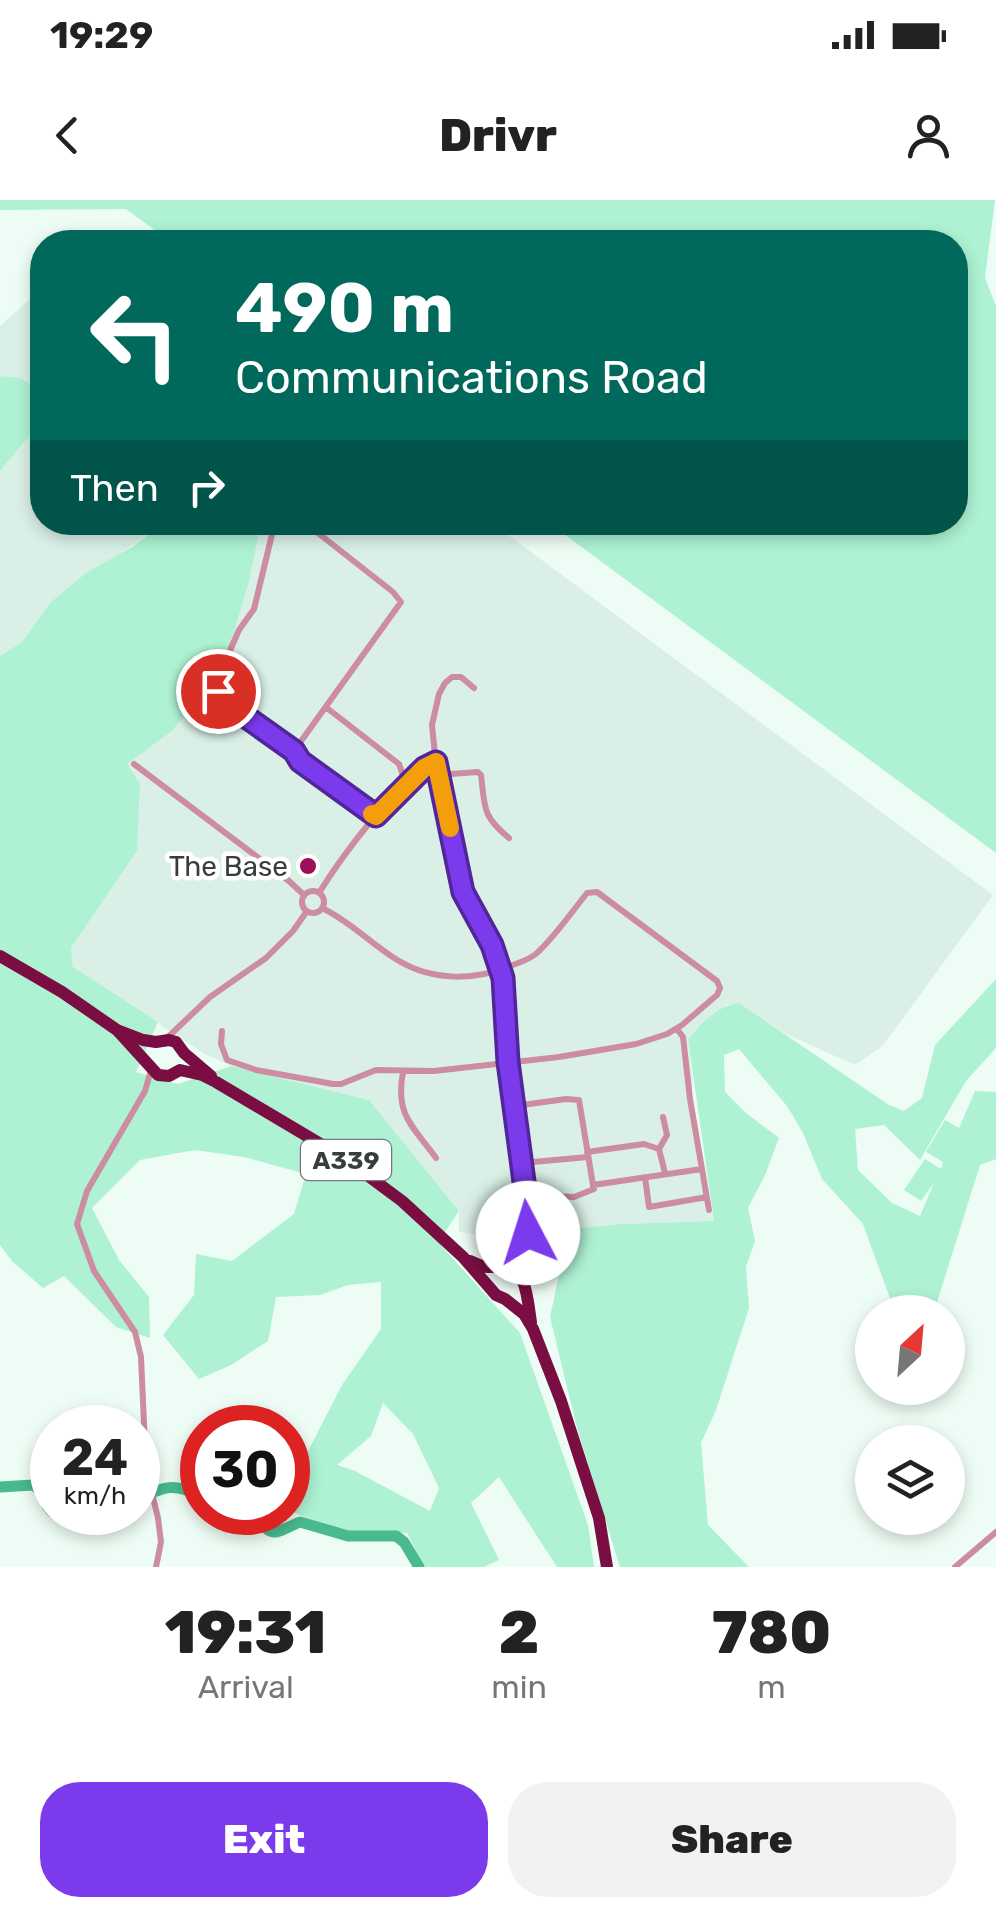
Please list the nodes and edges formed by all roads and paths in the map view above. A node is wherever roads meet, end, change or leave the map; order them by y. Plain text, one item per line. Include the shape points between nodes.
1 (273, 535) edge
2 (321, 535) edge
3 (474, 688) dead end
4 (327, 708) junction
5 (294, 751) junction
6 (436, 762) junction
7 (134, 764) dead end
8 (437, 775) junction
9 (406, 784) junction
10 (376, 816) junction
11 (509, 838) dead end
12 (319, 893) junction
13 (304, 896) junction
14 (322, 908) junction
15 (307, 912) junction
16 (0, 956) edge
17 (501, 970) junction
18 (186, 1022) junction
19 (677, 1028) junction
20 (117, 1030) junction
21 (222, 1031) dead end
22 (171, 1045) junction
23 (508, 1062) junction
24 (154, 1069) junction
25 (180, 1070) junction
26 (404, 1072) junction
27 (216, 1082) junction
28 (145, 1090) junction
29 (514, 1106) junction
30 (663, 1117) dead end
31 (660, 1149) junction
32 (588, 1154) junction
33 (436, 1158) dead end
34 (522, 1163) junction
35 (702, 1169) junction
36 (664, 1173) junction
37 (645, 1177) junction
38 (593, 1185) junction
39 (549, 1196) dead end
40 (707, 1197) junction
41 (708, 1210) dead end
42 (526, 1242) junction
43 (463, 1258) junction
44 (498, 1268) junction
45 (522, 1278) junction
46 (499, 1295) junction
47 (533, 1330) junction
48 (996, 1532) edge
49 (156, 1567) edge
50 (607, 1567) edge
51 (955, 1567) edge

1 - 5 street via 254,609 236,637 218,697
2 - 4 street via 401,602
3 - 6 street via 461,677 445,683 432,725
4 - 5 street
4 - 9 street via 399,764
5 - 10 street
6 - 8 street
6 - 9 street
7 - 13 street
8 - 11 street via 478,772 486,812
8 - 17 street via 463,892
9 - 10 street
10 - 12 street
12 - 13 street
12 - 14 street
13 - 15 street
14 - 15 street
14 - 17 street via 423,972 462,977
15 - 18 street via 266,958
16 - 20 highway, A339
17 - 19 street via 539,952 587,892 597,892 717,980 717,995
17 - 23 street
18 - 22 street
18 - 22 street
19 - 23 street via 636,1044
19 - 35 street
20 - 22 highway, A339
20 - 24 highway, A339
21 - 26 street via 227,1060 256,1070 333,1084 376,1070
22 - 24 highway via 148,1052
22 - 25 highway via 184,1062
22 - 27 highway, A339
23 - 26 street
23 - 29 street
24 - 25 highway
24 - 28 street
24 - 28 street
25 - 27 highway, A339
26 - 33 street via 401,1106
27 - 43 highway, A339 via 364,1172
28 - 49 street via 87,1191 77,1224 94,1271 135,1332 141,1357 146,1469 161,1549
29 - 32 street via 579,1100
29 - 34 street
30 - 31 street via 667,1135
31 - 32 street via 644,1144
31 - 36 street
32 - 34 street
32 - 38 street
34 - 42 street
35 - 36 street
35 - 40 street
36 - 37 street
37 - 38 street
37 - 40 street via 649,1207
38 - 39 street via 574,1197
40 - 41 street
42 - 44 street
42 - 45 street
43 - 44 highway, A339
43 - 46 highway, A339
44 - 45 highway via 514,1268
44 - 46 highway via 489,1282
45 - 46 highway via 516,1295
45 - 47 highway, A339
46 - 47 highway, A339
47 - 50 highway, A339 via 599,1518
48 - 51 street

